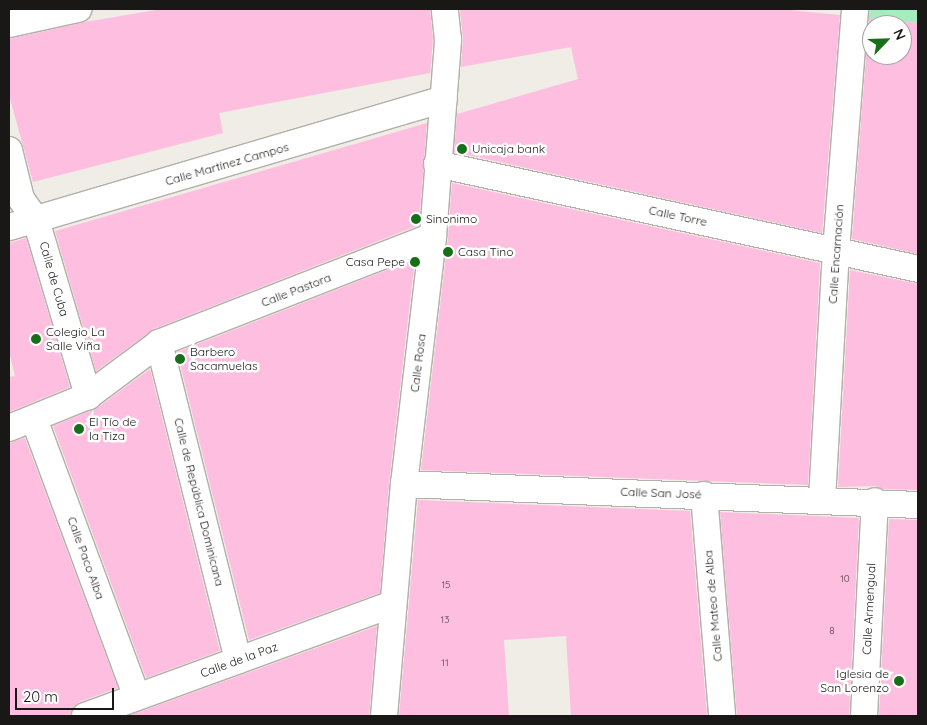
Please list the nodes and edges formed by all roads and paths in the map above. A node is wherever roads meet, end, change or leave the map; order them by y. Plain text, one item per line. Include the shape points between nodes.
1 (78, 9) edge
2 (445, 9) edge
3 (855, 9) edge
4 (9, 24) edge
5 (444, 99) junction
6 (9, 150) edge
7 (438, 164) junction
8 (36, 220) junction
9 (9, 227) edge
10 (433, 236) junction
11 (836, 251) junction
12 (918, 269) edge
13 (159, 344) junction
14 (88, 396) junction
15 (34, 420) junction
16 (9, 428) edge
17 (404, 484) junction
18 (704, 495) junction
19 (822, 500) junction
20 (874, 501) junction
21 (918, 505) edge
22 (392, 604) junction
23 (238, 660) junction
24 (137, 697) junction
25 (85, 716) edge
26 (384, 716) edge
27 (722, 716) edge
28 (864, 716) edge

1 - 4 street
2 - 5 street, Calle Rosa via 448,40
3 - 11 street, Calle Encarnación
5 - 7 street, Calle Rosa
5 - 8 street, Calle Martínez Campos
6 - 8 street, Calle de Cuba via 21,199
7 - 10 street, Calle Rosa
7 - 11 street, Calle Torre
8 - 9 street, Calle Martínez Campos
8 - 14 street, Calle de Cuba
10 - 13 street, Calle Pastora
10 - 17 street, Calle Rosa
11 - 12 street, Calle Torre
11 - 19 street, Calle Encarnación
13 - 14 street, Calle Pastora
13 - 23 street, Calle de República Dominicana
14 - 15 street, Calle Pastora
15 - 16 street, Calle Pastora
15 - 24 street, Calle Paco Alba
17 - 18 street, Calle San José
17 - 22 street, Calle Rosa
18 - 19 street, Calle San José
18 - 27 street, Calle Mateo de Alba
19 - 20 street, Calle San José
20 - 21 street, Calle San José
20 - 28 street, Calle Armengual
22 - 23 street, Calle de la Paz
22 - 26 street, Calle Rosa
23 - 24 street, Calle de la Paz
24 - 25 street, Calle de la Paz

